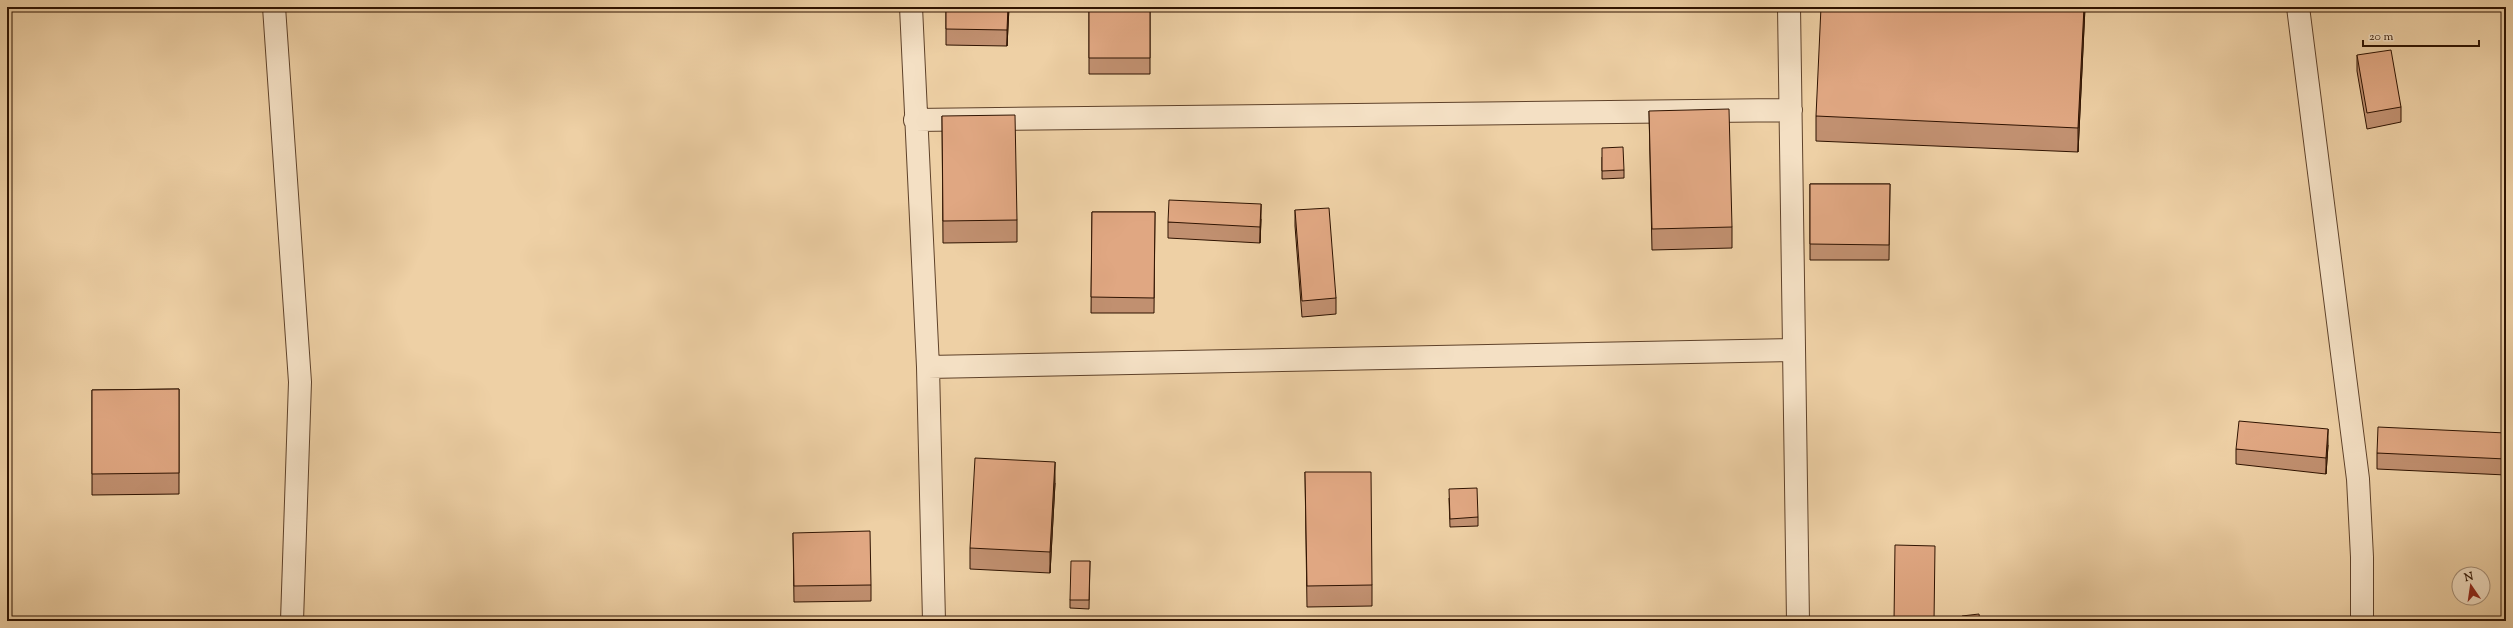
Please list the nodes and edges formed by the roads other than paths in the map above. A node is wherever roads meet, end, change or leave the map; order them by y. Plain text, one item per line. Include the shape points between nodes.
1 (274, 7) edge
2 (911, 7) edge
3 (1789, 7) edge
4 (2298, 7) edge
5 (1791, 110) junction
6 (915, 120) junction
7 (1794, 350) junction
8 (928, 367) junction
9 (292, 621) edge
10 (934, 621) edge
11 (1798, 621) edge
12 (2362, 621) edge

1 - 9 street via 300,382
2 - 6 street
3 - 5 street
4 - 12 street via 2358,479
5 - 6 street
5 - 7 street
6 - 8 street
7 - 8 street
7 - 11 street
8 - 10 street

